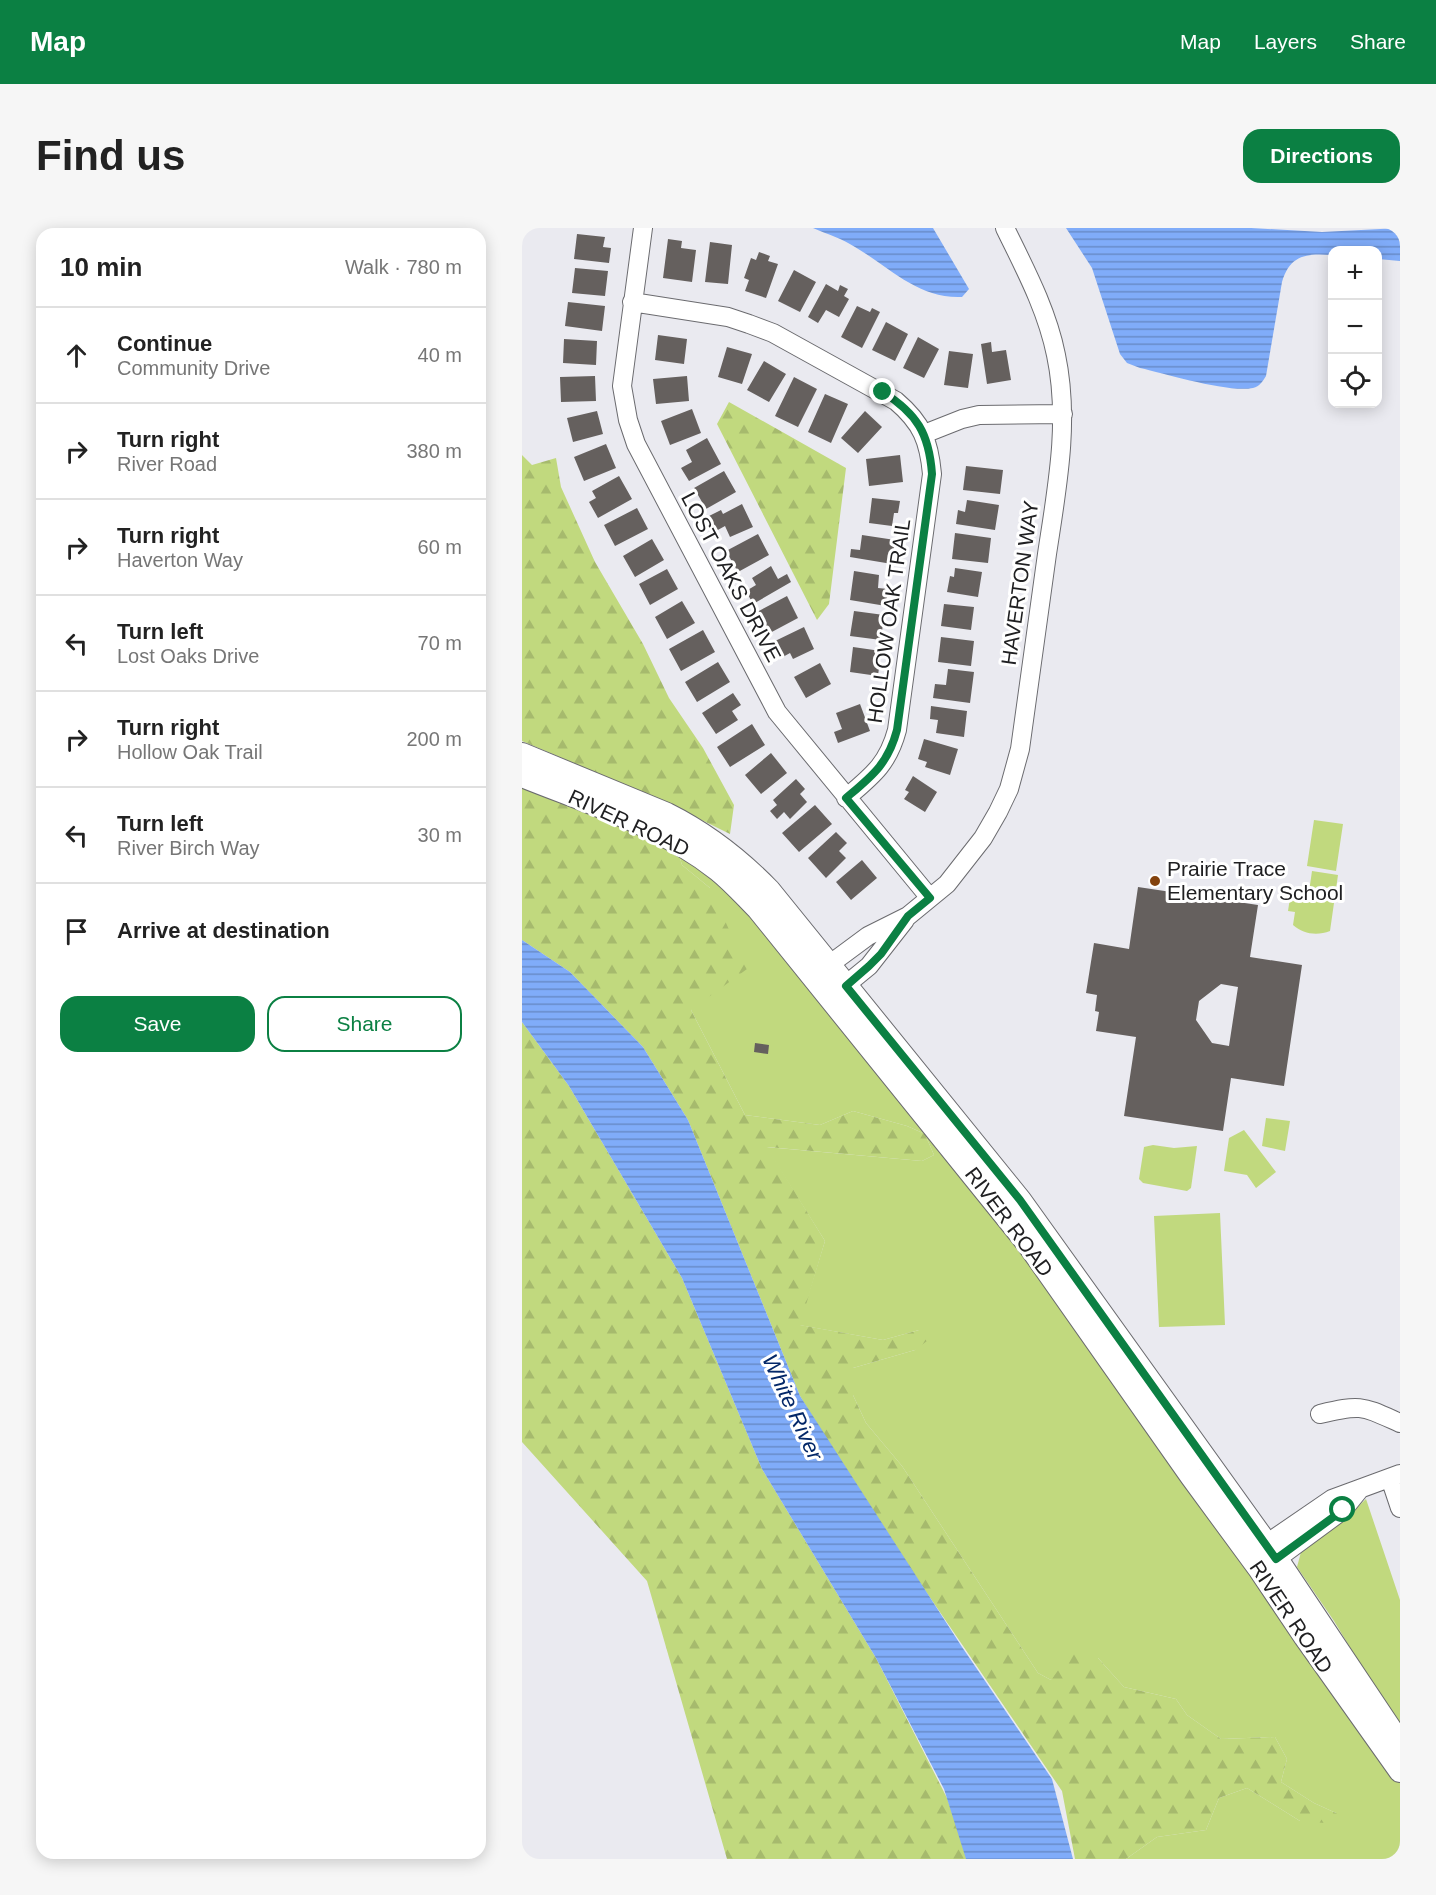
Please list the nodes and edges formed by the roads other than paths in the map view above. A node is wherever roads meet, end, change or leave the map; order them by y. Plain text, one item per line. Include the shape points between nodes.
1 (643, 228) edge
2 (1005, 228) edge
3 (632, 302) junction
4 (1063, 414) junction
5 (924, 434) junction
6 (522, 754) edge
7 (522, 776) edge
8 (846, 798) junction
9 (930, 898) junction
10 (908, 916) junction
11 (821, 971) junction
12 (838, 992) junction
13 (1320, 1414) dead end
14 (1400, 1423) edge
15 (1395, 1476) edge
16 (1400, 1508) edge
17 (1263, 1557) junction
18 (1400, 1743) edge
19 (1400, 1771) edge

1 - 3 street, LOST OAKS DRIVE
2 - 4 street, HAVERTON WAY via 1050,330
3 - 5 street via 728,317 773,333 890,396 911,414
3 - 8 street, LOST OAKS DRIVE via 622,386 636,444 777,712
4 - 5 street via 979,415
4 - 9 street, HAVERTON WAY via 1052,521 1014,772 983,838 947,884
5 - 8 street, HOLLOW OAK TRAIL via 932,474 897,730 884,763
6 - 11 main road, RIVER ROAD via 667,814 713,840 769,890
7 - 11 main road, RIVER ROAD via 654,830 699,856 736,886
8 - 9 street, LOST OAKS DRIVE
9 - 10 street, HAVERTON WAY
10 - 11 street, HAVERTON WAY via 868,936
10 - 12 street, HAVERTON WAY via 881,954
11 - 12 main road, RIVER ROAD
12 - 17 main road, RIVER ROAD
13 - 14 street via 1360,1407
15 - 16 street
15 - 17 street via 1360,1489 1343,1510
17 - 18 main road, RIVER ROAD
17 - 19 main road, RIVER ROAD via 1305,1637

